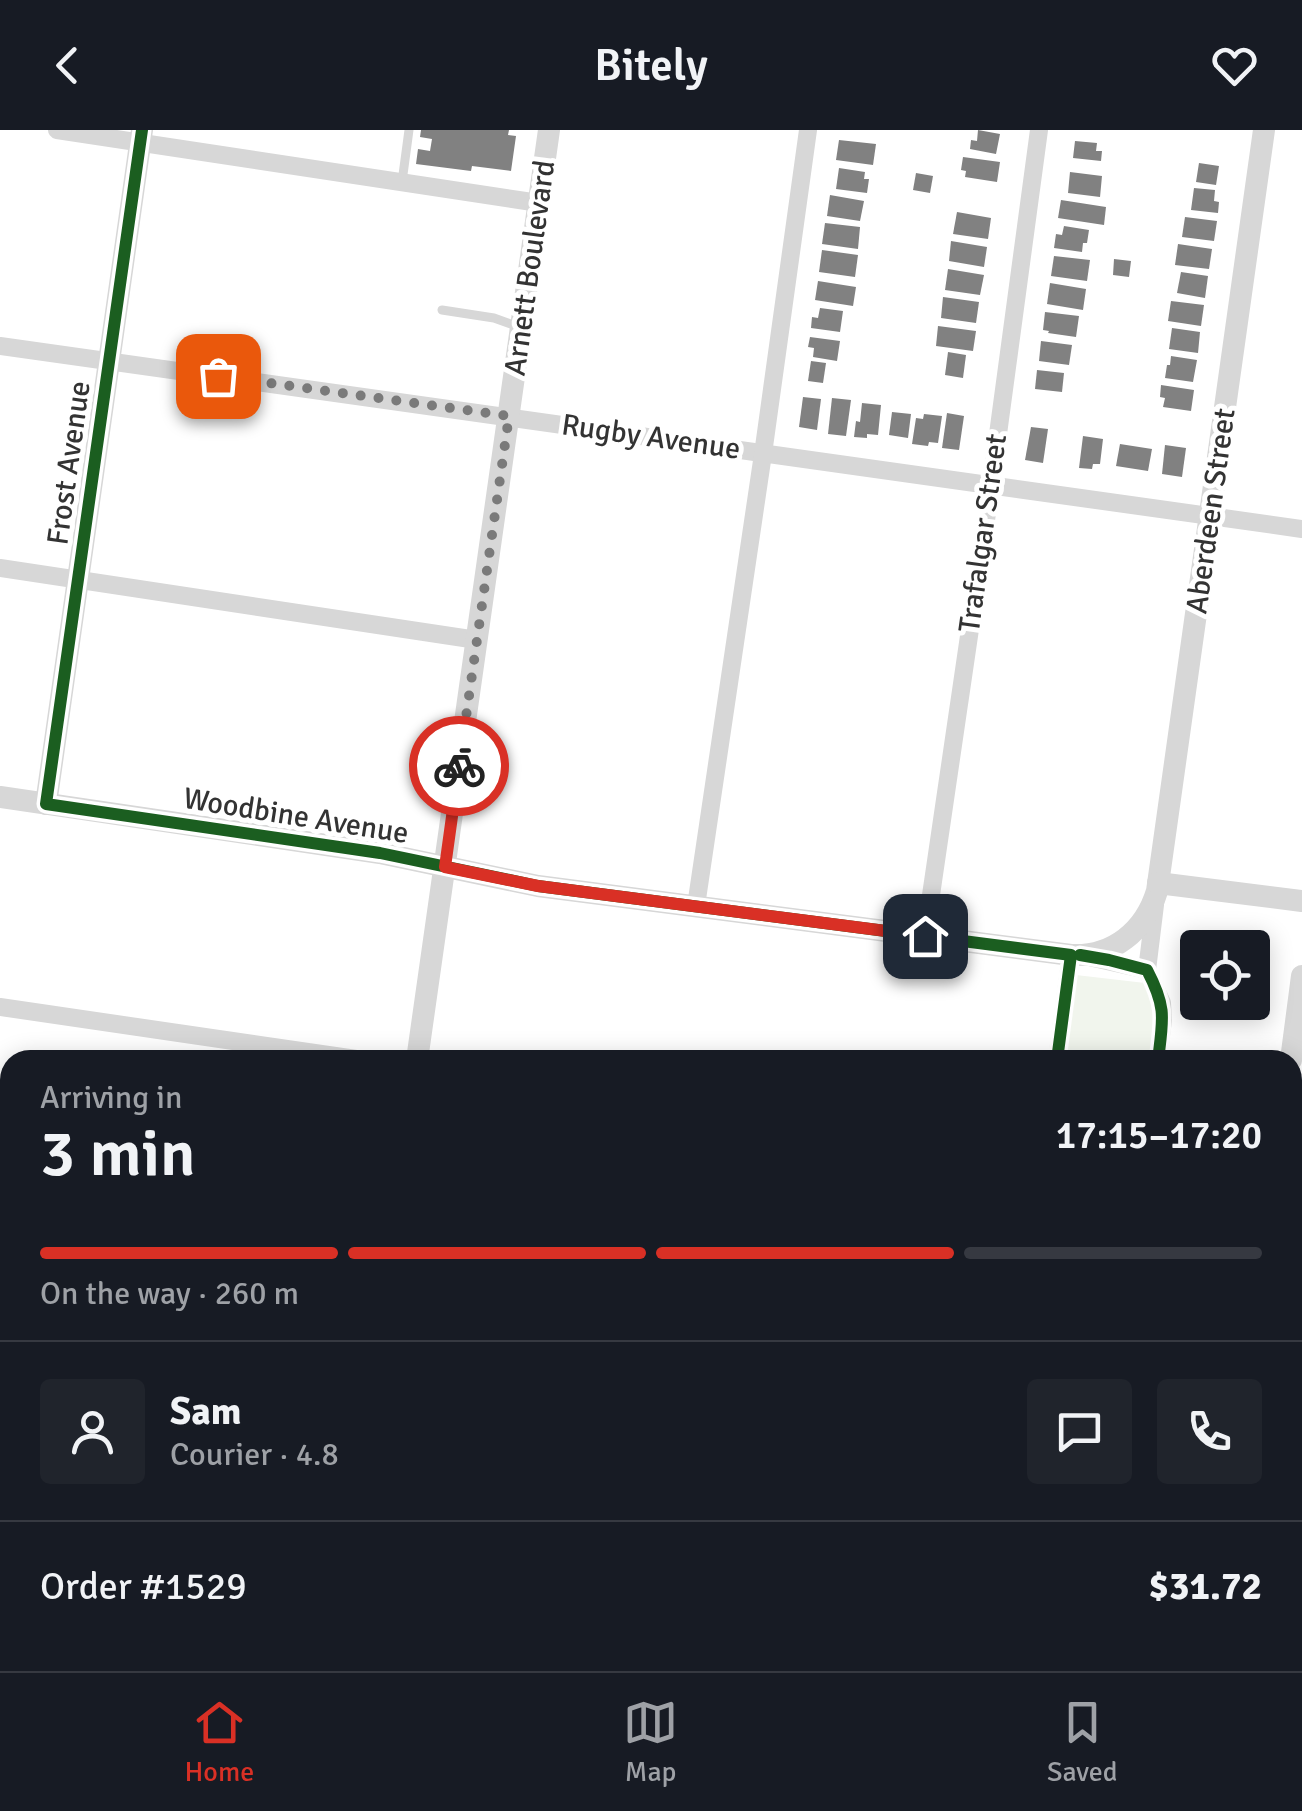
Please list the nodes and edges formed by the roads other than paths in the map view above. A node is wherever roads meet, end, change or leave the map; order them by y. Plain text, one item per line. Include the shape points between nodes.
1 (57, 130) edge
2 (409, 130) edge
3 (550, 130) edge
4 (808, 130) edge
5 (1039, 130) edge
6 (1264, 130) edge
7 (141, 136) edge
8 (402, 182) junction
9 (539, 202) junction
10 (442, 310) dead end
11 (522, 328) junction
12 (0, 346) edge
13 (108, 361) junction
14 (509, 416) junction
15 (763, 454) junction
16 (991, 486) junction
17 (1211, 516) junction
18 (1302, 529) edge
19 (0, 568) edge
20 (78, 578) junction
21 (477, 640) junction
22 (0, 797) edge
23 (46, 804) junction
24 (445, 867) junction
25 (1158, 887) junction
26 (1302, 901) edge
27 (696, 906) junction
28 (925, 936) junction
29 (1076, 955) junction
30 (1147, 970) junction
31 (1302, 976) edge
32 (0, 1007) edge
33 (294, 1050) edge
34 (419, 1050) edge
35 (1060, 1050) edge
36 (1159, 1050) edge
37 (1291, 1050) edge

1 - 7 street
2 - 8 lane
3 - 9 street, Arnett Boulevard
4 - 15 street
5 - 16 street, Trafalgar Street
6 - 17 street, Aberdeen Street
7 - 8 street
7 - 13 street, Frost Avenue
8 - 9 street
9 - 11 street, Arnett Boulevard
10 - 11 lane
11 - 14 street, Arnett Boulevard
12 - 13 street, Rugby Avenue
13 - 14 street, Rugby Avenue
13 - 20 street, Frost Avenue
14 - 15 street, Rugby Avenue
14 - 21 street, Arnett Boulevard
15 - 16 street, Rugby Avenue
15 - 27 street
16 - 17 street, Rugby Avenue
16 - 28 street, Trafalgar Street
17 - 18 street, Rugby Avenue
17 - 25 street, Aberdeen Street
19 - 20 street
20 - 21 street
20 - 23 street, Frost Avenue
21 - 24 street, Arnett Boulevard
22 - 23 street, Woodbine Avenue
23 - 24 street, Woodbine Avenue
24 - 27 street, Woodbine Avenue
24 - 34 street, Arnett Boulevard
25 - 26 street
25 - 29 street, Aberdeen Street via 1146,918 1128,938
25 - 30 street, Aberdeen Street
27 - 28 street, Woodbine Avenue
28 - 29 street, Woodbine Avenue
29 - 30 street
29 - 35 street
30 - 36 street, Aberdeen Street via 1162,1004
31 - 37 street
32 - 33 street

